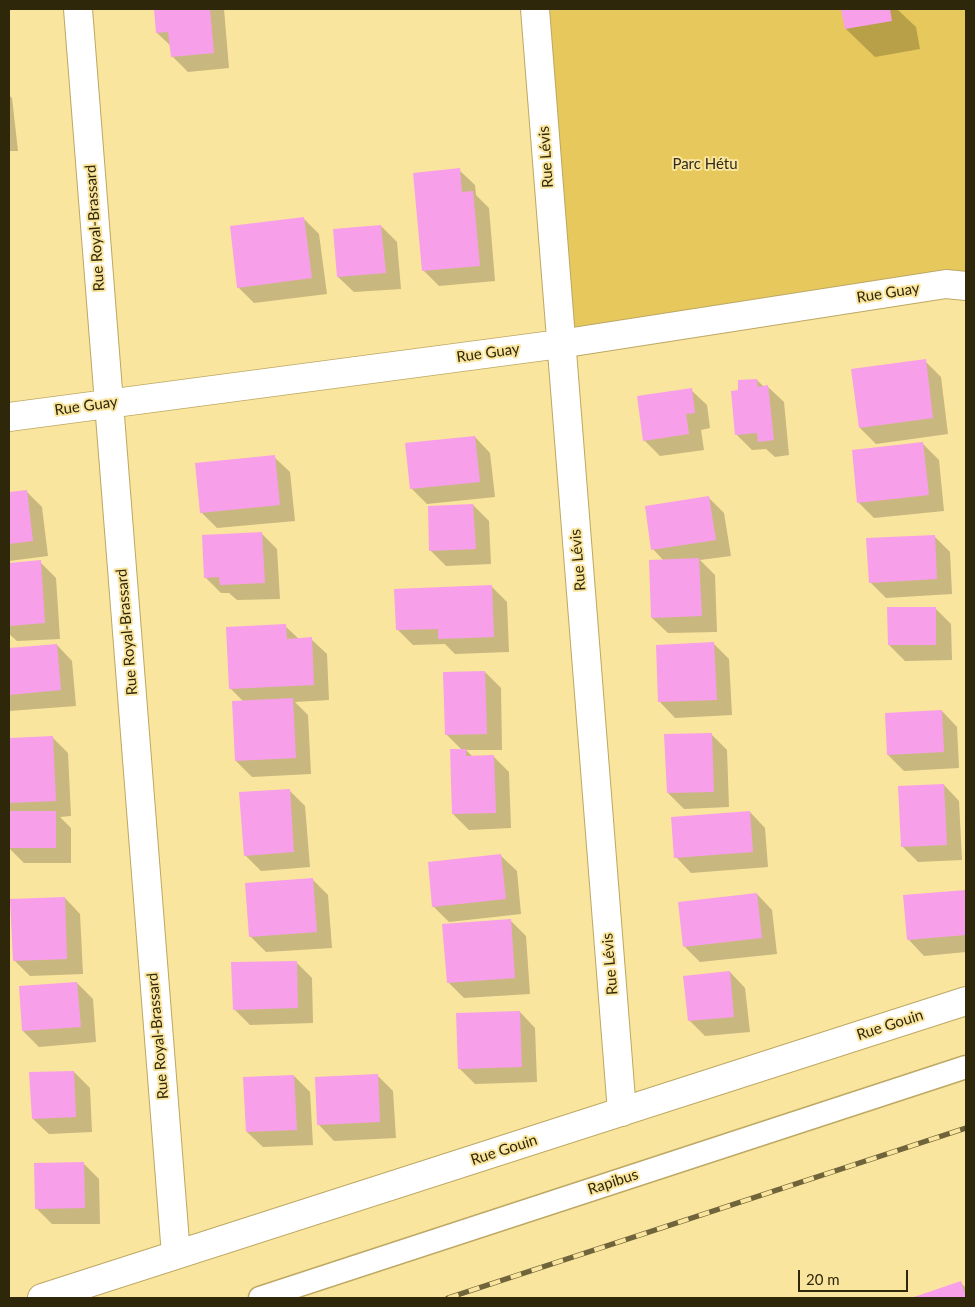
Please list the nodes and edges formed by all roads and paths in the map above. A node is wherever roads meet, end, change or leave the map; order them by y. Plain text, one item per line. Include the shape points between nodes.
1 (78, 9) edge
2 (535, 9) edge
3 (966, 286) edge
4 (560, 344) junction
5 (108, 403) junction
6 (9, 417) edge
7 (966, 1001) edge
8 (966, 1067) edge
9 (622, 1112) junction
10 (176, 1255) junction
11 (42, 1298) edge
12 (260, 1298) edge

1 - 5 street, Rue Royal-Brassard
2 - 4 street, Rue Lévis
3 - 4 street, Rue Guay via 946,284
4 - 5 street, Rue Guay
4 - 9 street, Rue Lévis
5 - 6 street, Rue Guay
5 - 10 street, Rue Royal-Brassard
7 - 9 street, Rue Gouin
8 - 12 lane, Rapibus
9 - 10 street, Rue Gouin
10 - 11 street, Rue Gouin

